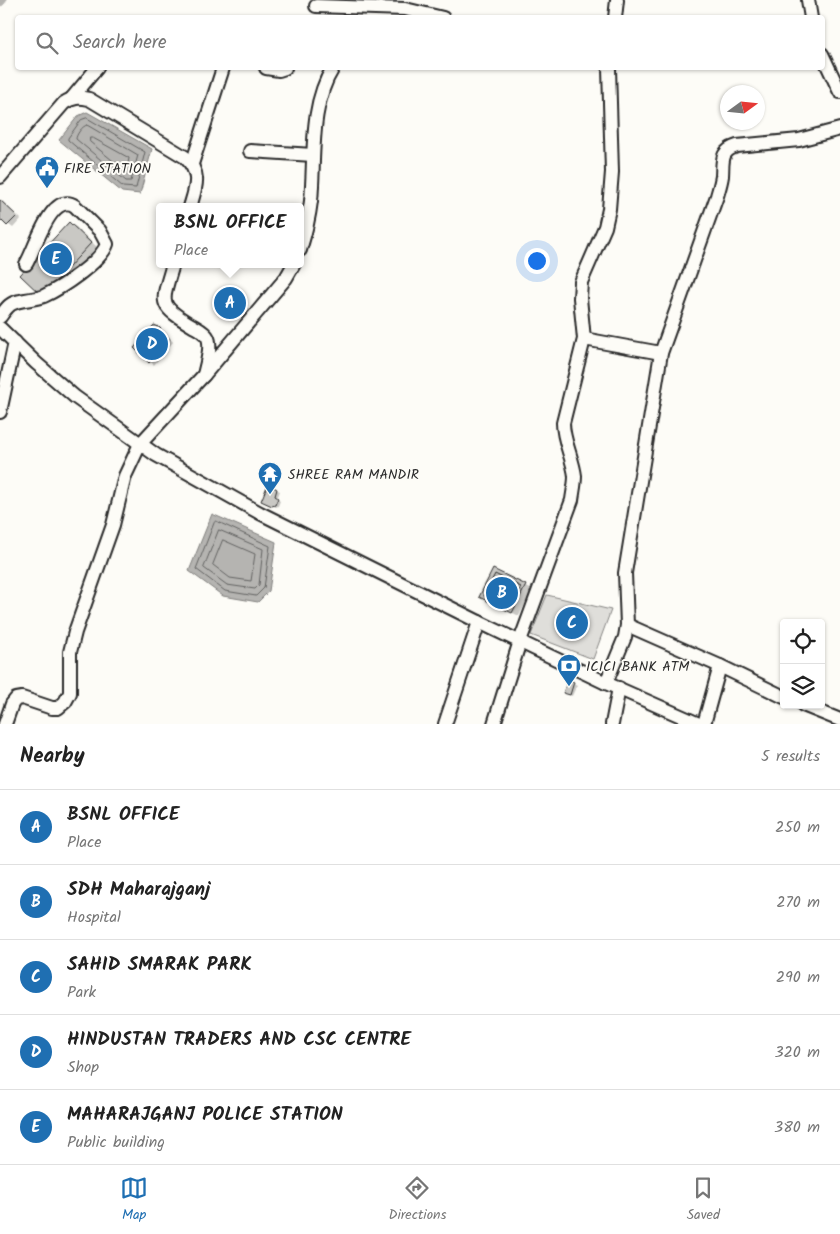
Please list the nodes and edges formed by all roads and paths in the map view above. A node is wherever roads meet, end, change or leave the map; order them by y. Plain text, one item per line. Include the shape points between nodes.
1 (617, 0) edge
2 (808, 0) edge
3 (315, 8) edge
4 (430, 15) edge
5 (614, 15) edge
6 (810, 15) edge
7 (825, 60) edge
8 (96, 70) edge
9 (222, 70) edge
10 (332, 70) edge
11 (609, 70) edge
12 (840, 92) edge
13 (72, 98) junction
14 (840, 129) edge
15 (250, 151) dead end
16 (313, 155) junction
17 (192, 164) junction
18 (0, 177) edge
19 (191, 203) edge
20 (304, 239) edge
21 (26, 264) dead end
22 (172, 268) edge
23 (292, 268) edge
24 (0, 317) edge
25 (0, 328) edge
26 (584, 339) junction
27 (15, 342) junction
28 (661, 352) junction
29 (204, 376) junction
30 (0, 412) edge
31 (140, 444) junction
32 (478, 622) junction
33 (628, 625) junction
34 (520, 642) junction
35 (720, 666) junction
36 (606, 683) junction
37 (619, 688) junction
38 (780, 695) edge
39 (813, 709) edge
40 (840, 720) edge
41 (5, 724) edge
42 (445, 724) edge
43 (494, 724) edge
44 (612, 724) edge
45 (699, 724) edge
46 (704, 724) edge

1 - 5 street
2 - 6 street
3 - 4 street via 404,9
7 - 12 street
8 - 13 street
9 - 17 street
10 - 16 street via 324,85 316,116
11 - 26 street via 610,199 604,227 581,282
13 - 17 street via 89,99
13 - 18 street via 64,103
14 - 28 street via 799,140 737,146 724,154 717,196
15 - 16 street
16 - 20 street via 311,202
17 - 19 street via 197,184
21 - 24 street via 42,229 54,210 65,202 75,206 100,231 107,244 101,256 74,278 46,295 10,305
22 - 29 street via 164,295 166,306 208,337
23 - 29 street
25 - 27 street
26 - 28 street
26 - 34 street via 562,422 574,470 574,487 569,509
27 - 30 street
27 - 31 street via 75,397
28 - 33 street via 625,573
29 - 31 street
31 - 32 street via 260,513
31 - 41 street via 125,476 113,525 75,632 70,652 71,683 67,698 58,708 16,699
32 - 34 street
32 - 42 street
33 - 35 street
33 - 36 street
34 - 36 street
34 - 43 street
35 - 38 street
35 - 46 street
36 - 37 street
37 - 44 street
37 - 45 street
39 - 40 street

